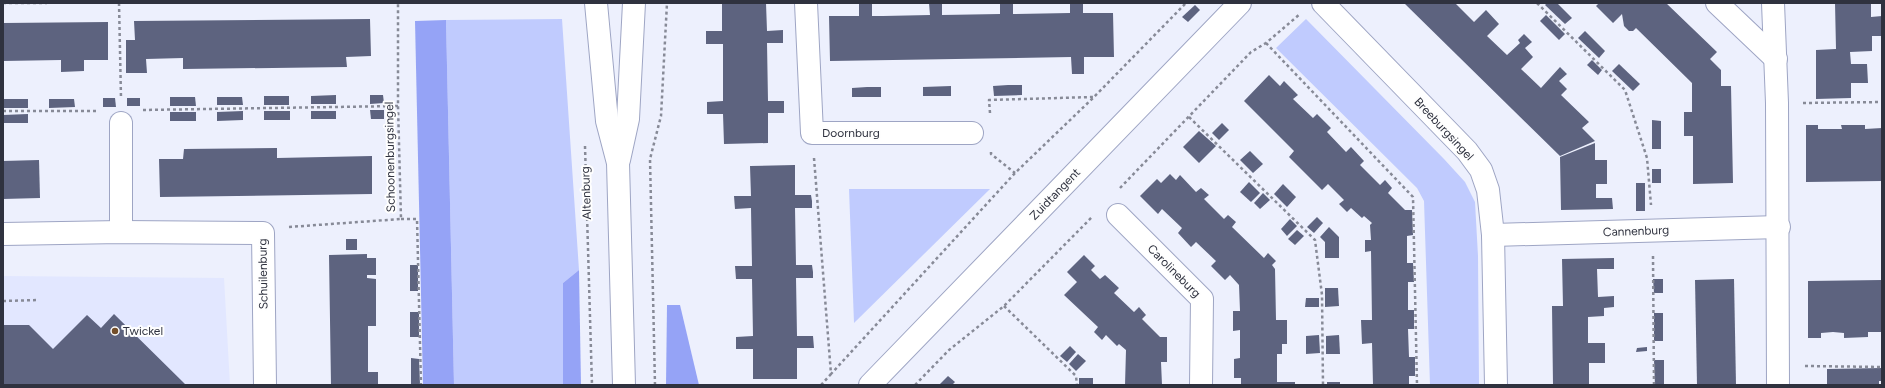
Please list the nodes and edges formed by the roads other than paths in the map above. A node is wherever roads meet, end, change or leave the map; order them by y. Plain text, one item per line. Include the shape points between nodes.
1 (596, 3) edge
2 (634, 3) edge
3 (806, 3) edge
4 (1240, 3) edge
5 (1323, 3) edge
6 (1717, 3) edge
7 (1773, 3) edge
8 (1776, 60) junction
9 (121, 117) road end
10 (972, 134) dead end
11 (618, 163) junction
12 (1118, 215) dead end
13 (1779, 227) junction
14 (121, 232) junction
15 (3, 234) edge
16 (1493, 236) junction
17 (1778, 375) edge
18 (265, 385) edge
19 (624, 385) edge
20 (870, 385) edge
21 (1202, 385) edge
22 (1496, 385) edge

1 - 11 street via 607,121
2 - 11 street via 628,119
3 - 10 street, Doornburg via 812,133
4 - 20 street, Zuidtangent
5 - 16 street, Breeburgsingel via 1467,151 1481,170 1488,190
6 - 8 street
7 - 8 street
8 - 13 street
9 - 14 street
11 - 19 street
12 - 21 street, Carolineburg via 1202,299
13 - 16 street, Cannenburg
13 - 17 street
14 - 15 street, Schuilenburg
14 - 18 street, Schuilenburg via 263,233
16 - 22 street, Breeburgsingel

